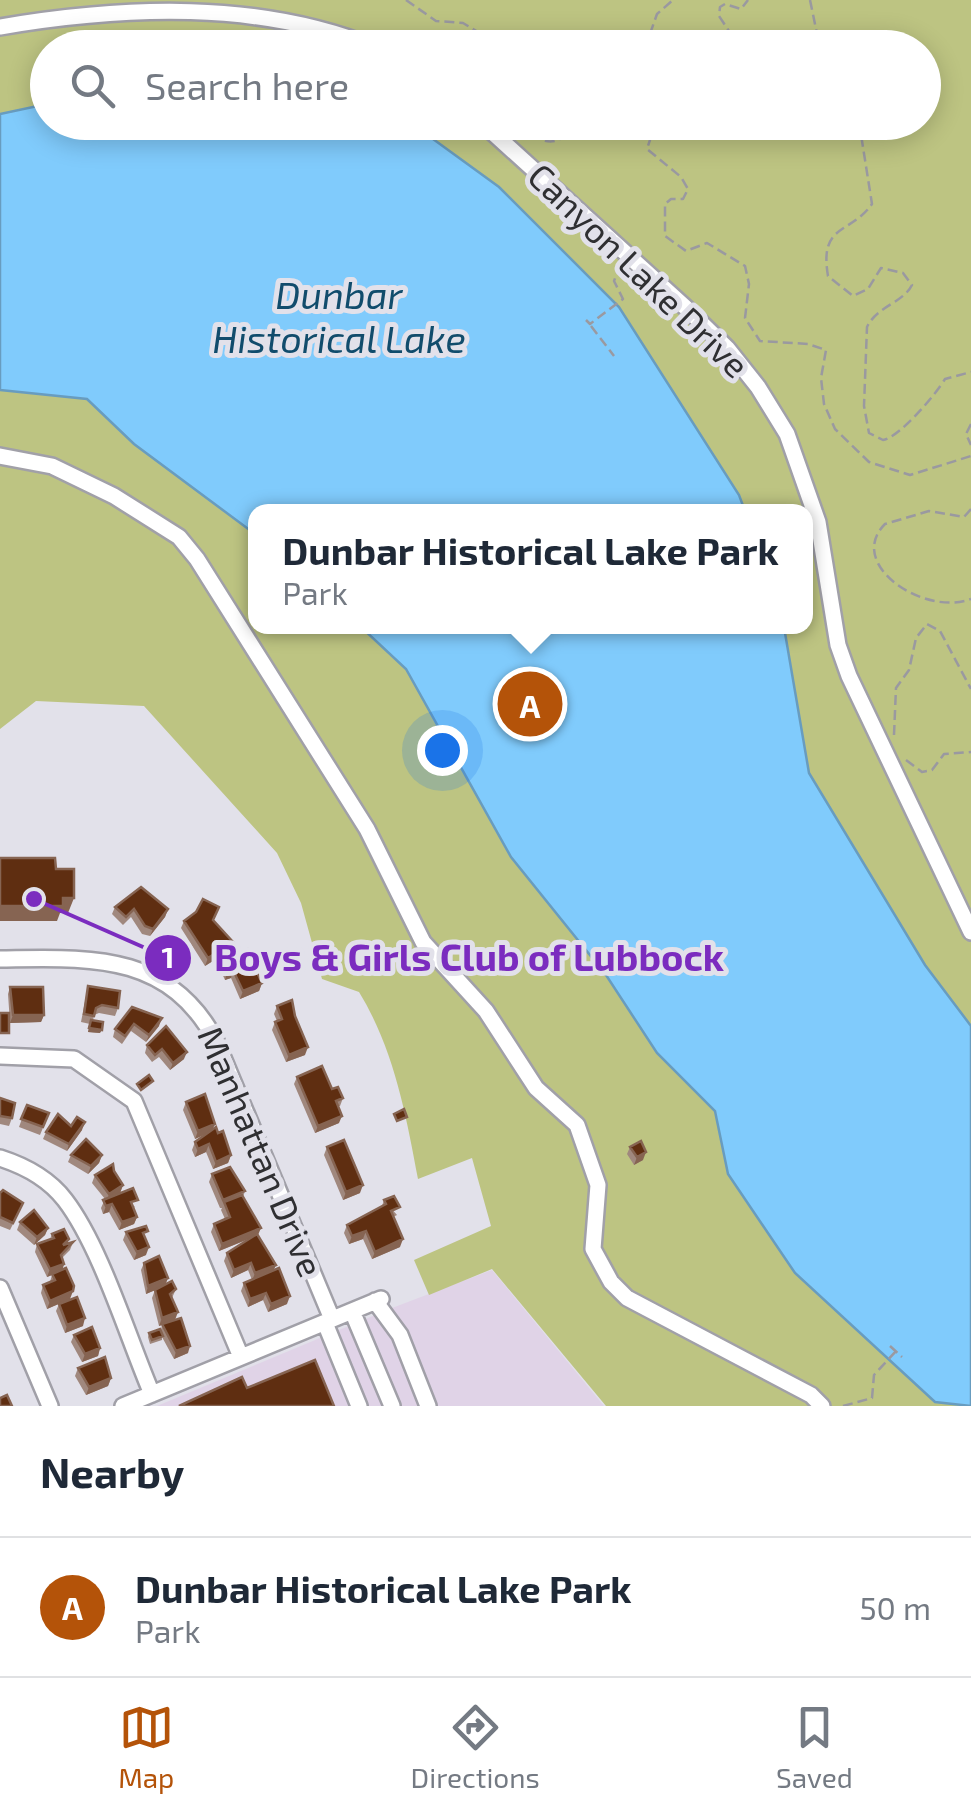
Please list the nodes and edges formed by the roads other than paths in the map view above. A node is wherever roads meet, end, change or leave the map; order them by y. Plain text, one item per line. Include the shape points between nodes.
1 (0, 27) edge
2 (336, 30) edge
3 (501, 140) edge
4 (0, 456) edge
5 (812, 504) edge
6 (813, 508) edge
7 (971, 932) edge
8 (0, 959) edge
9 (0, 1056) edge
10 (0, 1158) edge
11 (0, 1288) edge
12 (352, 1311) junction
13 (328, 1321) junction
14 (240, 1358) junction
15 (152, 1394) junction
16 (50, 1406) edge
17 (123, 1406) edge
18 (359, 1406) edge
19 (392, 1406) edge
20 (428, 1406) edge
21 (822, 1406) edge

1 - 2 street via 122,7 188,5
3 - 5 street, Canyon Lake Drive via 728,348 787,434
4 - 21 street via 52,466 179,537 367,829 423,942 486,1011 536,1088 578,1125 598,1185 594,1249 611,1282 627,1298
6 - 7 street, Canyon Lake Drive via 844,661
8 - 13 street, Manhattan Drive via 123,964 162,980 206,1021
9 - 14 street via 74,1060 134,1101
10 - 15 street via 35,1173 65,1200
11 - 16 street
12 - 13 street
12 - 19 street
12 - 20 street via 378,1300 400,1334
13 - 14 street
13 - 18 street, Manhattan Drive
14 - 15 street
15 - 17 street

